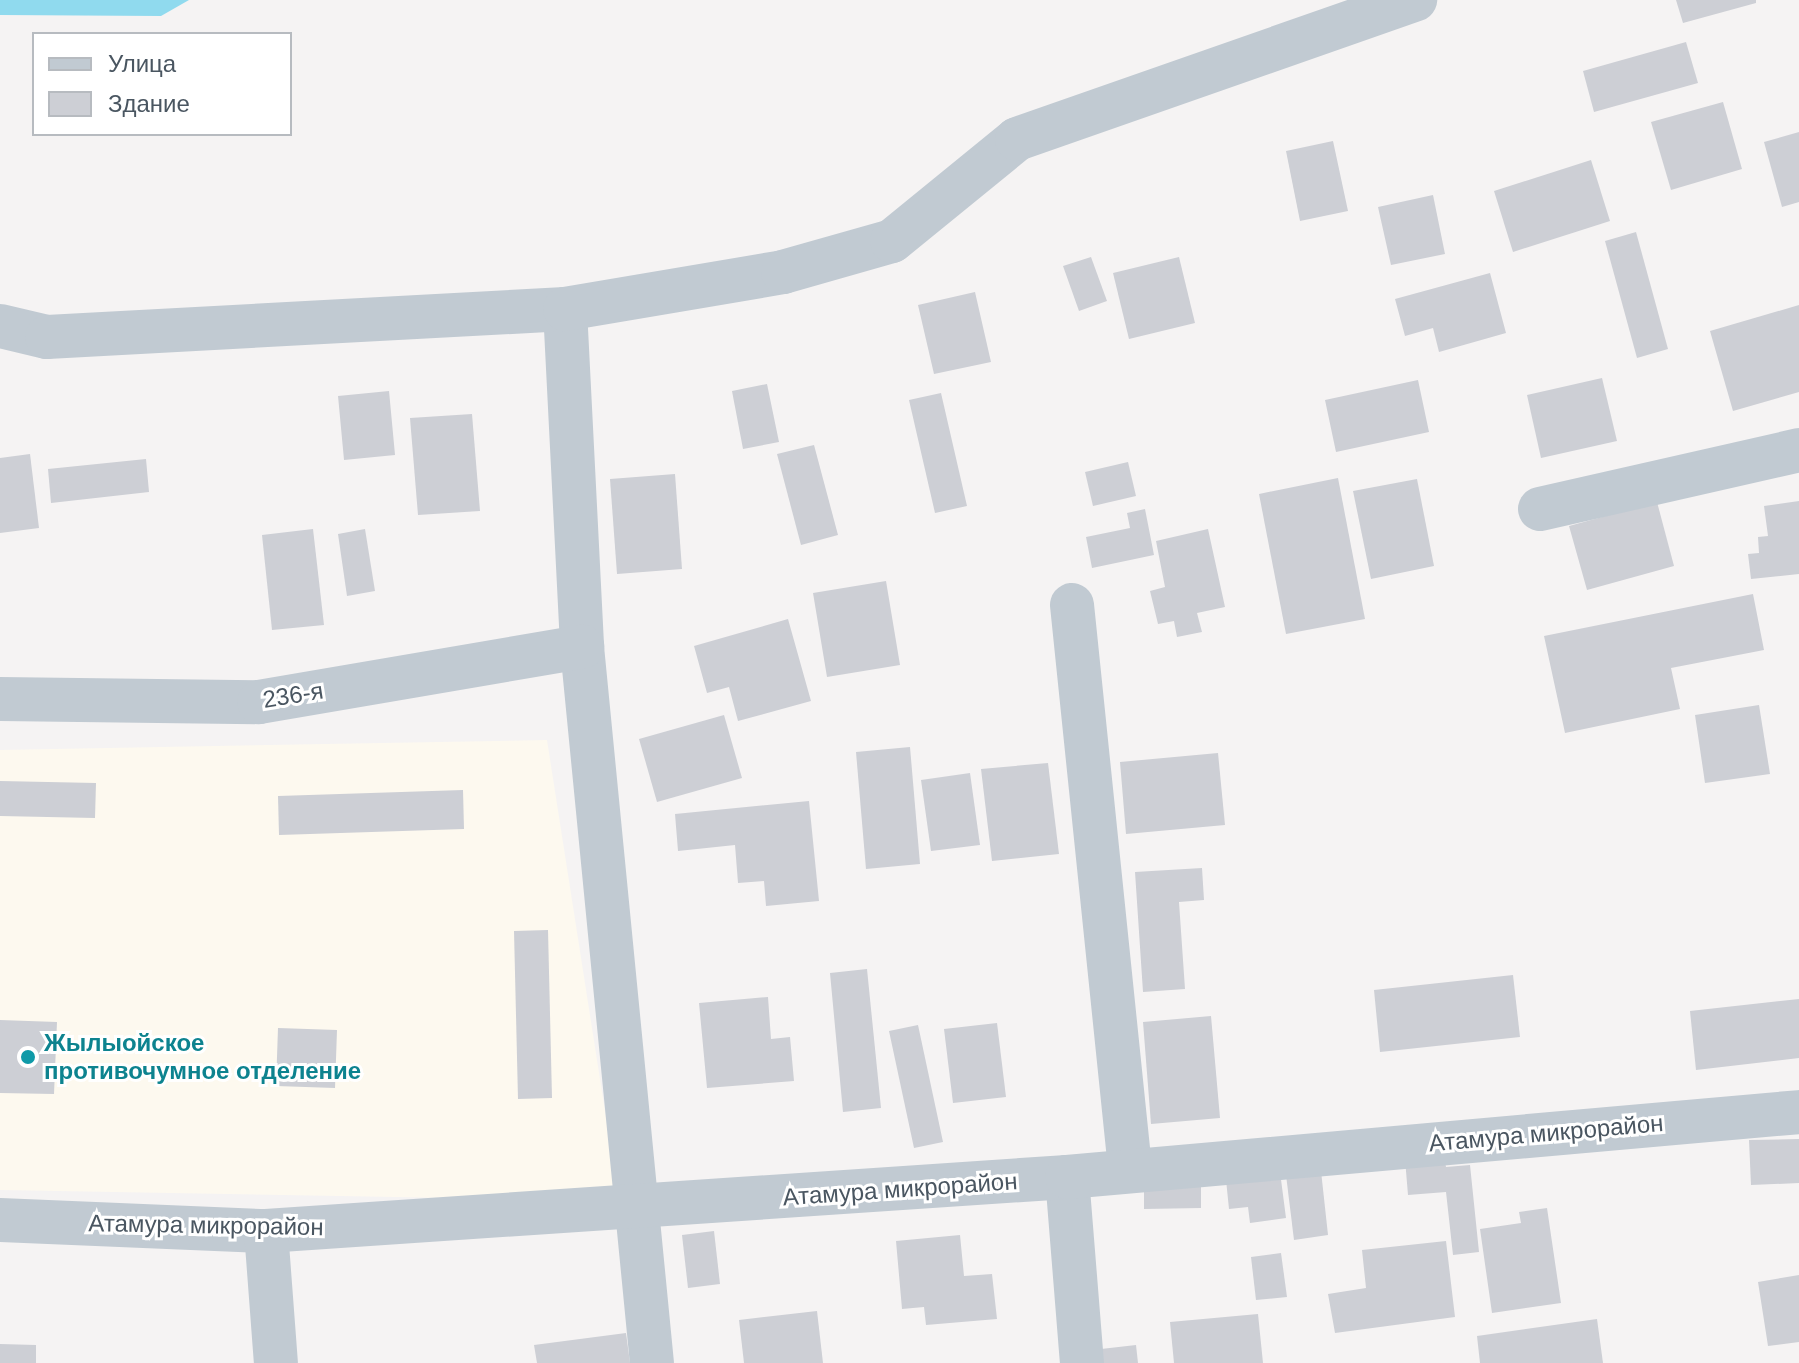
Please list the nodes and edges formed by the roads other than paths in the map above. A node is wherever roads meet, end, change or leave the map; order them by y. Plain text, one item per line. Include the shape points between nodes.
1 (1415, 0) edge
2 (565, 309) junction
3 (0, 326) edge
4 (1799, 450) edge
5 (1540, 509) dead end
6 (1072, 605) dead end
7 (582, 647) junction
8 (0, 699) edge
9 (1799, 1112) edge
10 (1130, 1168) junction
11 (1067, 1177) junction
12 (634, 1209) junction
13 (0, 1220) edge
14 (266, 1231) junction
15 (276, 1363) edge
16 (652, 1363) edge
17 (1082, 1363) edge

1 - 2 street via 1017,139 892,241 783,272
2 - 3 street via 47,337
2 - 7 street
4 - 5 street
6 - 10 street
7 - 8 street, 236-я via 259,702
7 - 12 street
9 - 10 street, Атамура микрорайон
10 - 11 street, Атамура микрорайон
11 - 12 street, Атамура микрорайон
11 - 17 street
12 - 14 street, Атамура микрорайон
12 - 16 street
13 - 14 street, Атамура микрорайон
14 - 15 street

